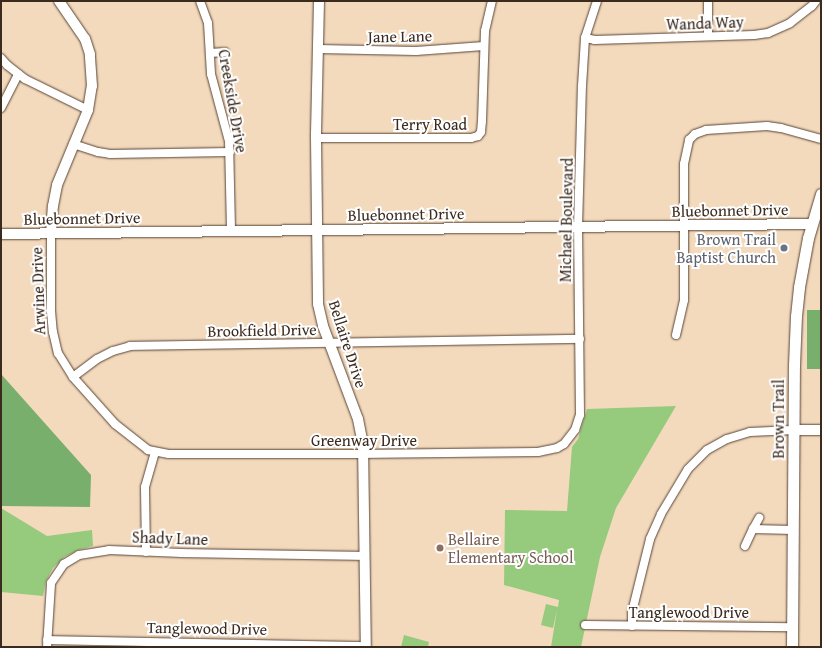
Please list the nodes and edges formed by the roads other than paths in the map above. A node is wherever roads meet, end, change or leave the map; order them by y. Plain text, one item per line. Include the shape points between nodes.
1 (59, 1) edge
2 (200, 1) edge
3 (319, 1) edge
4 (492, 1) edge
5 (597, 1) edge
6 (708, 1) edge
7 (816, 1) edge
8 (708, 36) junction
9 (585, 38) junction
10 (484, 46) junction
11 (318, 49) junction
12 (210, 52) junction
13 (225, 52) dead end
14 (1, 58) edge
15 (18, 74) junction
16 (1, 108) edge
17 (88, 110) junction
18 (316, 138) junction
19 (821, 139) edge
20 (74, 144) junction
21 (230, 152) junction
22 (821, 194) edge
23 (811, 224) junction
24 (685, 226) junction
25 (578, 227) junction
26 (316, 231) junction
27 (231, 232) junction
28 (51, 233) junction
29 (1, 234) edge
30 (676, 335) dead end
31 (580, 339) junction
32 (329, 343) junction
33 (73, 377) junction
34 (794, 430) junction
35 (821, 430) edge
36 (569, 438) joint
37 (155, 452) junction
38 (364, 454) junction
39 (759, 518) dead end
40 (753, 529) junction
41 (793, 530) junction
42 (744, 546) dead end
43 (146, 552) junction
44 (365, 556) junction
45 (585, 625) dead end
46 (632, 626) junction
47 (792, 626) junction
48 (47, 643) edge
49 (366, 646) edge
50 (792, 647) edge

1 - 17 street, Arwine Drive via 85,40 90,54 92,86
2 - 12 street, Creekside Drive via 208,23
3 - 11 street, Bellaire Drive
4 - 10 street, Terry Road
5 - 9 street, Michael Boulevard
6 - 8 street
7 - 8 street, Wanda Way via 790,23 768,33
8 - 9 street, Wanda Way via 595,40
9 - 25 street, Michael Boulevard
10 - 11 street, Jane Lane via 416,51
10 - 18 street, Terry Road via 482,121 481,132 476,138
11 - 18 street, Bellaire Drive
12 - 13 street
12 - 21 street, Creekside Drive via 211,74 227,130
14 - 15 street
15 - 16 street
15 - 17 street
17 - 20 street, Arwine Drive
18 - 26 street, Bellaire Drive
19 - 24 street via 767,126 717,128 695,134 689,140 685,153
20 - 21 street via 110,154
20 - 28 street, Arwine Drive via 54,193
21 - 27 street, Creekside Drive
22 - 23 main road, Brown Trail
23 - 24 street, Bluebonnet Drive
23 - 34 main road, Brown Trail via 796,316
24 - 25 street, Bluebonnet Drive
24 - 30 street via 684,300
25 - 26 street, Bluebonnet Drive
25 - 31 street, Michael Boulevard
26 - 27 street, Bluebonnet Drive
26 - 32 street, Bellaire Drive via 318,304
27 - 28 street, Bluebonnet Drive
28 - 29 street, Bluebonnet Drive
28 - 33 street, Arwine Drive via 53,332 58,353
31 - 32 street, Brookfield Drive
31 - 36 street, Michael Boulevard via 580,414 575,430
32 - 33 street, Brookfield Drive via 130,346 97,359
32 - 38 street, Bellaire Drive via 360,424
33 - 37 street, Arwine Drive via 115,424 138,443
34 - 35 street
34 - 41 main road, Brown Trail
34 - 46 street via 750,432 731,437 707,450 688,469 664,509 650,539 632,612
36 - 38 street, Greenway Drive via 557,448 538,452
37 - 38 street, Greenway Drive
37 - 43 street via 145,487
38 - 44 street, Bellaire Drive
39 - 40 street
40 - 41 street
40 - 42 street
41 - 47 main road, Brown Trail
43 - 44 street, Shady Lane
43 - 48 street, Shady Lane via 92,552 78,555 64,564 51,583
44 - 49 street, Bellaire Drive
45 - 46 street, Tanglewood Drive
46 - 47 street, Tanglewood Drive
47 - 50 main road, Brown Trail
48 - 49 street, Tanglewood Drive

